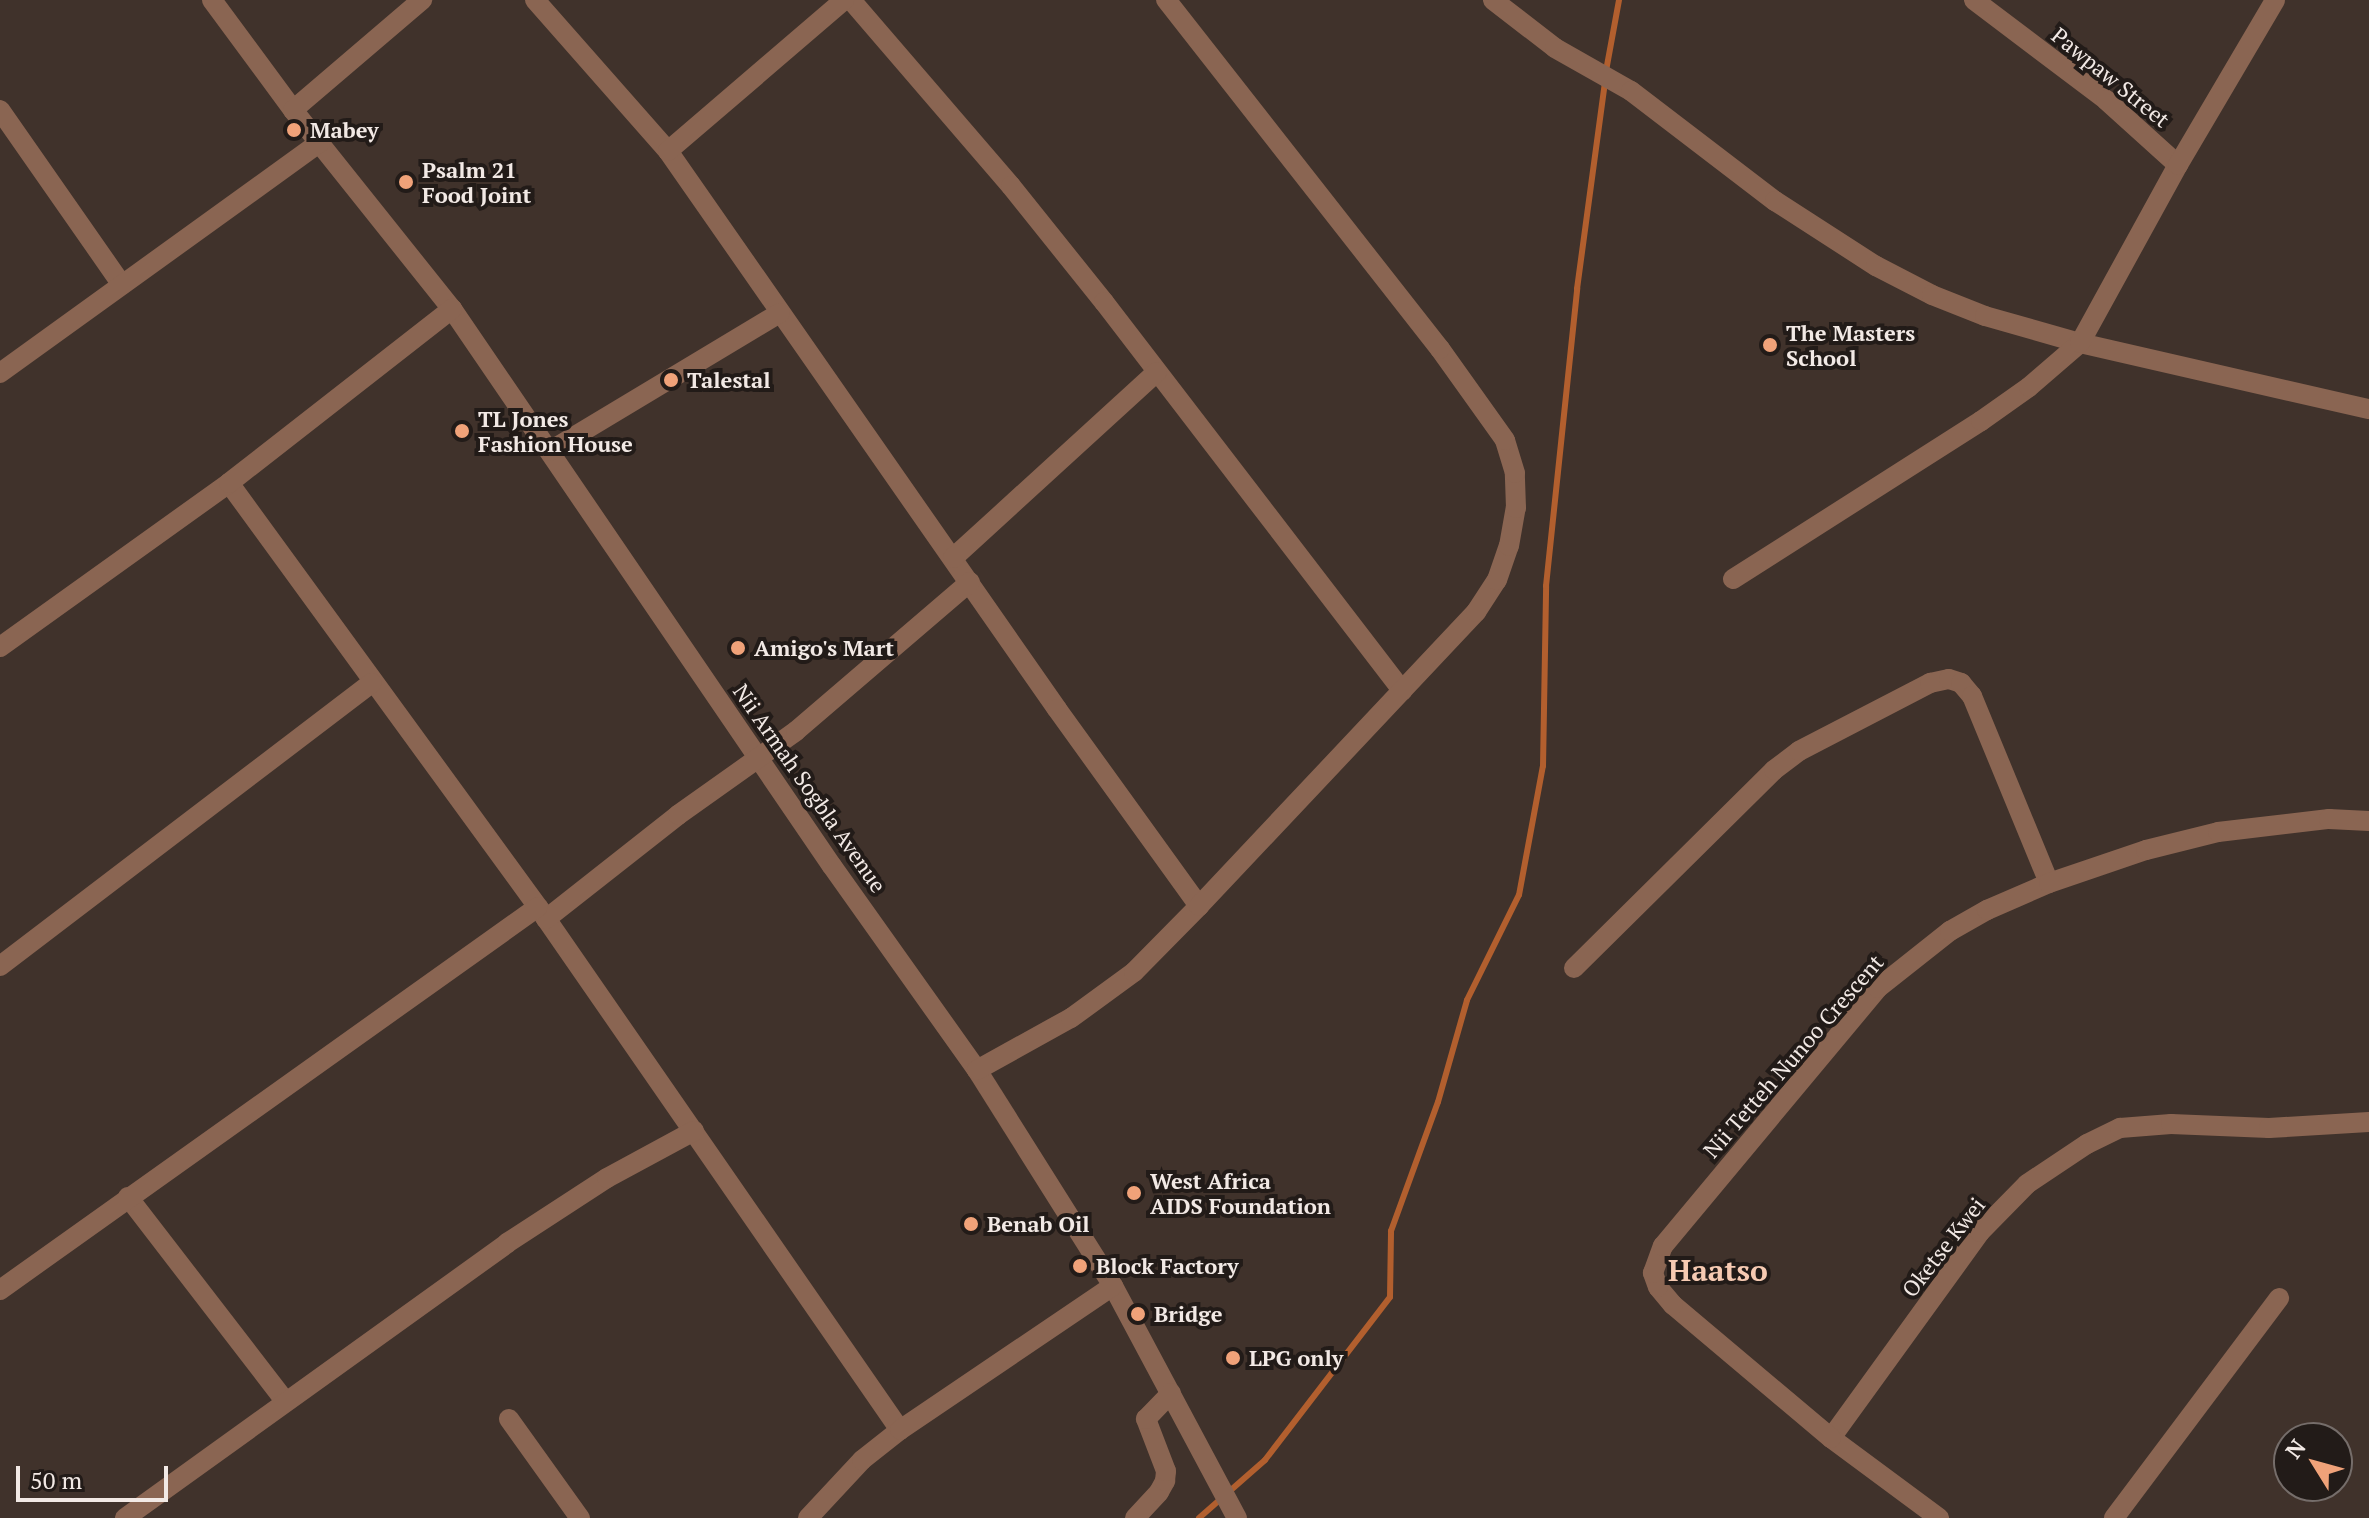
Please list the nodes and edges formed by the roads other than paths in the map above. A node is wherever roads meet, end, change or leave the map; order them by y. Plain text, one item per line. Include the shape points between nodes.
1 (212, 0) edge
2 (422, 0) edge
3 (535, 0) edge
4 (844, 0) edge
5 (851, 0) edge
6 (1166, 0) edge
7 (1493, 0) edge
8 (1974, 0) edge
9 (2275, 0) edge
10 (0, 110) edge
11 (293, 110) junction
12 (320, 142) junction
13 (668, 151) junction
14 (2178, 165) junction
15 (122, 285) junction
16 (452, 309) junction
17 (780, 313) junction
18 (2080, 343) junction
19 (1157, 372) junction
20 (0, 373) edge
21 (2369, 409) edge
22 (550, 451) junction
23 (229, 483) junction
24 (953, 558) junction
25 (1733, 579) dead end
26 (970, 582) junction
27 (0, 647) edge
28 (371, 683) junction
29 (1402, 691) junction
30 (759, 756) junction
31 (2369, 821) edge
32 (2049, 883) junction
33 (1199, 906) junction
34 (542, 913) junction
35 (0, 966) edge
36 (1574, 968) dead end
37 (977, 1070) junction
38 (2369, 1122) edge
39 (694, 1131) junction
40 (128, 1197) junction
41 (1113, 1286) junction
42 (0, 1290) edge
43 (2279, 1298) dead end
44 (1171, 1393) junction
45 (285, 1401) junction
46 (509, 1419) dead end
47 (900, 1430) junction
48 (1831, 1438) junction
49 (817, 1514) edge
50 (125, 1518) edge
51 (580, 1518) edge
52 (1135, 1518) edge
53 (1237, 1518) edge
54 (1939, 1518) edge
55 (2114, 1518) edge

1 - 11 street, Nii Armah Sogbla Avenue
2 - 11 street
3 - 13 street
4 - 13 street
5 - 19 street via 1011,186
6 - 29 street via 1440,349 1505,440 1515,473 1516,508 1497,580 1476,612
7 - 18 street via 1555,48 1631,91 1775,201 1876,266 1985,316
8 - 14 street, Pawpaw Street via 2106,100
9 - 14 street
10 - 15 street
11 - 12 street, Nii Armah Sogbla Avenue
12 - 15 street
12 - 16 street, Nii Armah Sogbla Avenue
13 - 17 street
14 - 18 street
15 - 20 street
16 - 22 street, Nii Armah Sogbla Avenue
16 - 23 street
17 - 22 street
17 - 24 street
18 - 21 street
18 - 25 street via 1981,421
19 - 24 street
19 - 29 street
22 - 30 street, Nii Armah Sogbla Avenue
23 - 27 street
23 - 28 street
24 - 26 street
26 - 30 street via 881,662
26 - 33 street
28 - 34 street
28 - 35 street
29 - 33 street
30 - 34 street
30 - 37 street, Nii Armah Sogbla Avenue
31 - 32 street, Nii Tetteh Nunoo Crescent via 2329,819 2218,832
32 - 36 street via 1972,696 1949,679 1930,683 1799,751
32 - 48 street, Nii Tetteh Nunoo Crescent via 1950,931 1878,988 1656,1260 1658,1287 1673,1305
33 - 37 street via 1134,972 1071,1018
34 - 39 street
34 - 40 street
37 - 41 street, Nii Armah Sogbla Avenue
38 - 48 street, Oketse Kwei via 2269,1128 2171,1124 2120,1128 2087,1144 2027,1184 1980,1232
39 - 45 street via 607,1178 507,1243
39 - 47 street
40 - 42 street
40 - 45 street
41 - 44 street, Nii Armah Sogbla Avenue
41 - 47 street
43 - 55 street
44 - 52 street via 1146,1419 1165,1481
44 - 53 street, Nii Armah Sogbla Avenue
45 - 50 street
46 - 51 street
47 - 49 street via 862,1460
48 - 54 street, Nii Tetteh Nunoo Crescent

